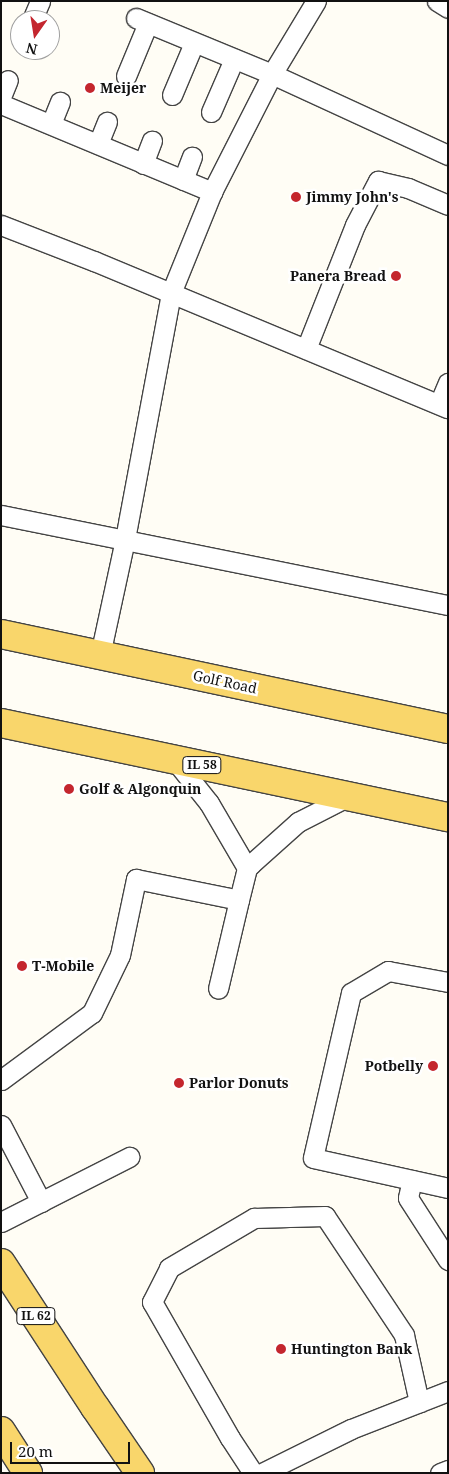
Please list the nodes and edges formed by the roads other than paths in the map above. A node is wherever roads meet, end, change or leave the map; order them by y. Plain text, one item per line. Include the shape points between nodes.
1 (316, 1) edge
2 (437, 1) edge
3 (448, 8) edge
4 (194, 43) junction
5 (234, 59) junction
6 (272, 74) junction
7 (126, 76) dead end
8 (172, 95) dead end
9 (60, 102) dead end
10 (1, 104) edge
11 (211, 112) dead end
12 (107, 122) dead end
13 (51, 124) junction
14 (152, 141) dead end
15 (98, 144) junction
16 (448, 154) edge
17 (192, 157) dead end
18 (144, 164) junction
19 (183, 180) junction
20 (212, 192) junction
21 (448, 205) edge
22 (1, 225) edge
23 (171, 293) junction
24 (306, 349) junction
25 (448, 383) edge
26 (443, 406) edge
27 (1, 514) edge
28 (125, 539) junction
29 (448, 605) edge
30 (1, 634) edge
31 (100, 655) junction
32 (1, 723) edge
33 (448, 729) edge
34 (174, 759) junction
35 (349, 796) junction
36 (448, 817) edge
37 (247, 868) junction
38 (239, 900) junction
39 (448, 982) edge
40 (218, 989) dead end
41 (1, 1080) edge
42 (1, 1125) edge
43 (129, 1157) dead end
44 (412, 1180) junction
45 (448, 1188) edge
46 (41, 1202) junction
47 (1, 1222) edge
48 (448, 1260) edge
49 (1, 1263) edge
50 (448, 1391) edge
51 (419, 1402) junction
52 (1, 1431) edge
53 (448, 1470) edge
54 (28, 1473) edge
55 (140, 1473) edge
56 (253, 1473) edge
57 (262, 1473) edge
58 (440, 1473) edge

1 - 6 lane
2 - 3 lane
4 - 5 lane
4 - 7 lane via 142,21
4 - 8 lane
5 - 6 lane
5 - 11 lane
6 - 16 lane
6 - 20 lane
9 - 13 lane
10 - 13 lane
12 - 15 lane
13 - 15 lane
14 - 18 lane
15 - 18 lane
17 - 19 lane
18 - 19 lane
19 - 20 lane
20 - 23 lane
21 - 24 lane via 408,188 378,181 355,226
22 - 23 lane
23 - 24 lane
23 - 28 lane
24 - 26 lane
25 - 26 lane
27 - 28 lane
28 - 29 lane
28 - 31 lane
30 - 31 main road, Golf Road
31 - 33 main road, Golf Road
32 - 34 main road, IL 58
34 - 35 main road, IL 58
34 - 37 lane via 209,803
35 - 36 main road, IL 58
35 - 37 lane via 298,822
37 - 38 lane
38 - 40 lane
38 - 41 lane via 136,879 120,955 92,1013
39 - 44 lane via 388,970 351,994 313,1158
42 - 46 lane
43 - 46 lane
44 - 45 lane
44 - 48 lane via 408,1198
46 - 47 lane
49 - 55 main road, IL 62
50 - 51 lane
51 - 56 lane via 404,1335 324,1216 254,1218 169,1268 152,1302
51 - 57 lane via 351,1429
52 - 54 main road
53 - 58 lane

